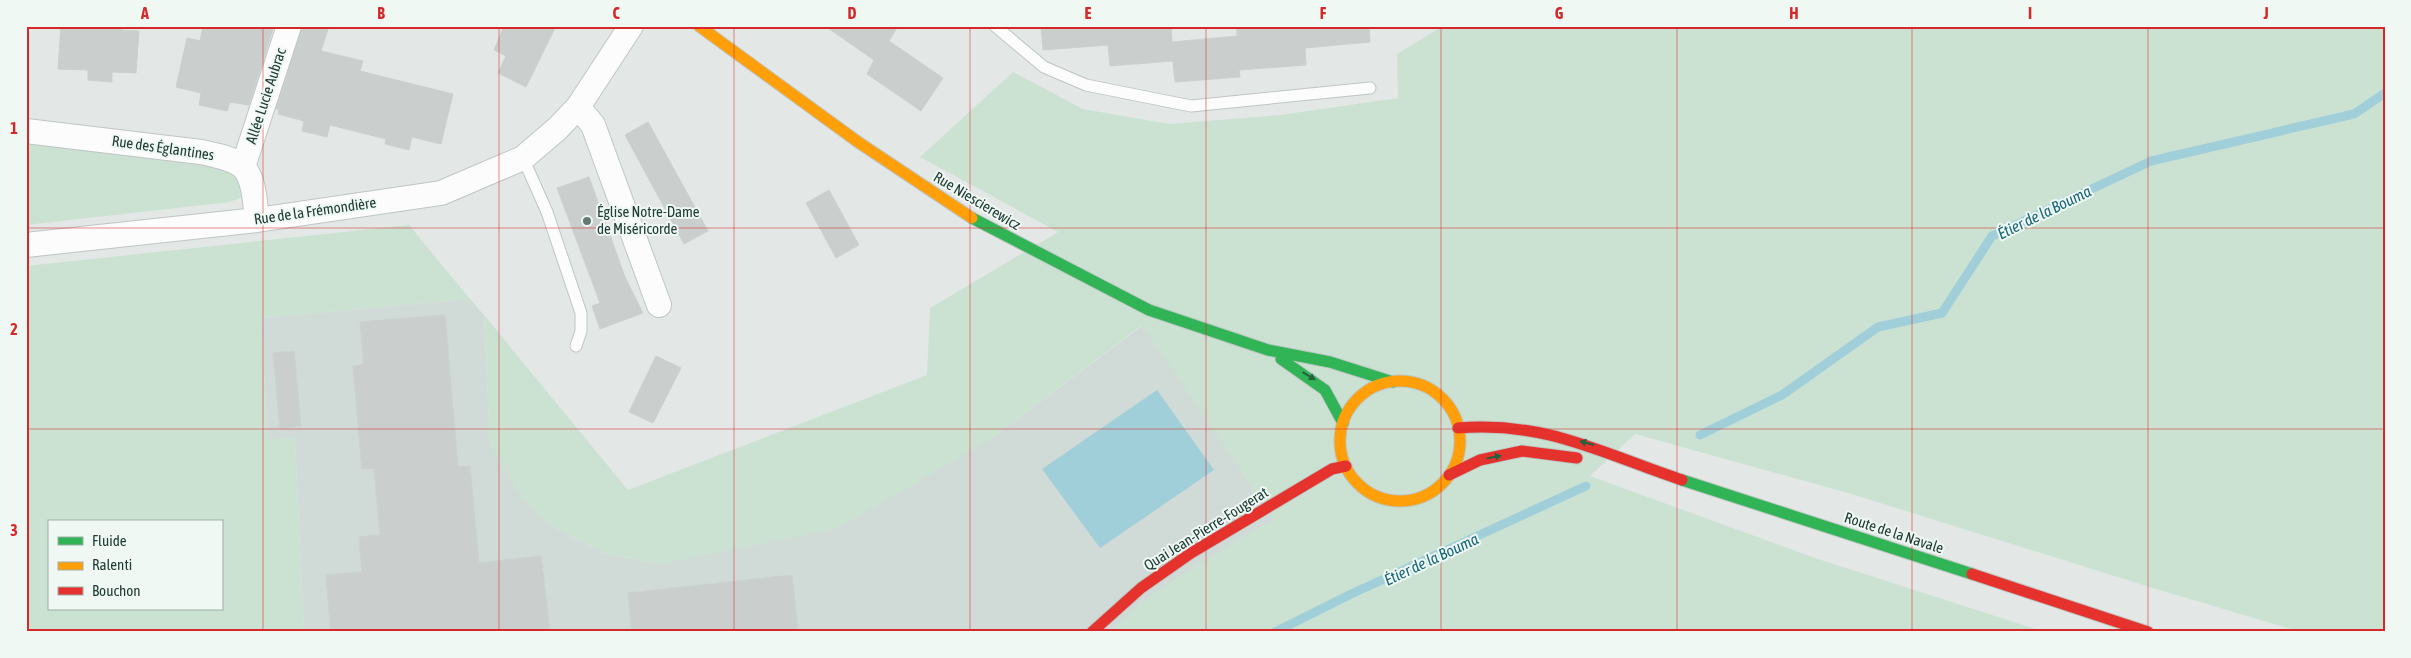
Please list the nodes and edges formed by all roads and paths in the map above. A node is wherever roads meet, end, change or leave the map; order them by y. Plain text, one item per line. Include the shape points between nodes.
1 (289, 26) edge
2 (631, 26) edge
3 (699, 26) edge
4 (995, 26) edge
5 (1370, 88) dead end
6 (578, 107) junction
7 (26, 130) edge
8 (523, 158) junction
9 (243, 166) junction
10 (257, 220) junction
11 (26, 246) edge
12 (658, 305) dead end
13 (576, 346) dead end
14 (1268, 350) junction
15 (1393, 382) junction
16 (1343, 422) junction
17 (1458, 428) junction
18 (1631, 463) junction
19 (1346, 466) junction
20 (1449, 476) junction
21 (1092, 632) edge
22 (2148, 632) edge

1 - 9 street, Allée Lucie Aubrac
2 - 6 street, Rue de la Frémondière
3 - 14 main road, Rue Niescierewicz via 858,142 984,226 1149,310
4 - 5 lane via 1044,68 1086,85 1191,106
6 - 8 street, Rue de la Frémondière
6 - 12 street via 592,125
7 - 9 street, Rue des Églantines via 201,152
8 - 10 street, Rue de la Frémondière via 441,192
8 - 13 lane via 547,212 581,313 581,331
9 - 10 street via 250,180
10 - 11 street, Rue de la Frémondière
14 - 15 main road, Rue Niescierewicz via 1330,362
14 -> 16 main road, Rue Niescierewicz via 1323,386
15 - 16 main road via 1365,393 1354,403
15 - 17 main road via 1416,384 1438,394 1452,412
16 - 19 main road via 1340,445
18 -> 17 main road, Route de la Navale via 1602,448 1563,437 1501,427
17 - 20 main road via 1459,453
20 -> 18 main road, Route de la Navale via 1480,460 1522,451 1594,462
18 - 22 main road, Route de la Navale
19 - 20 main road via 1362,487 1392,500 1423,496
19 - 21 main road, Quai Jean-Pierre-Fougerat via 1332,469 1191,553 1141,588

